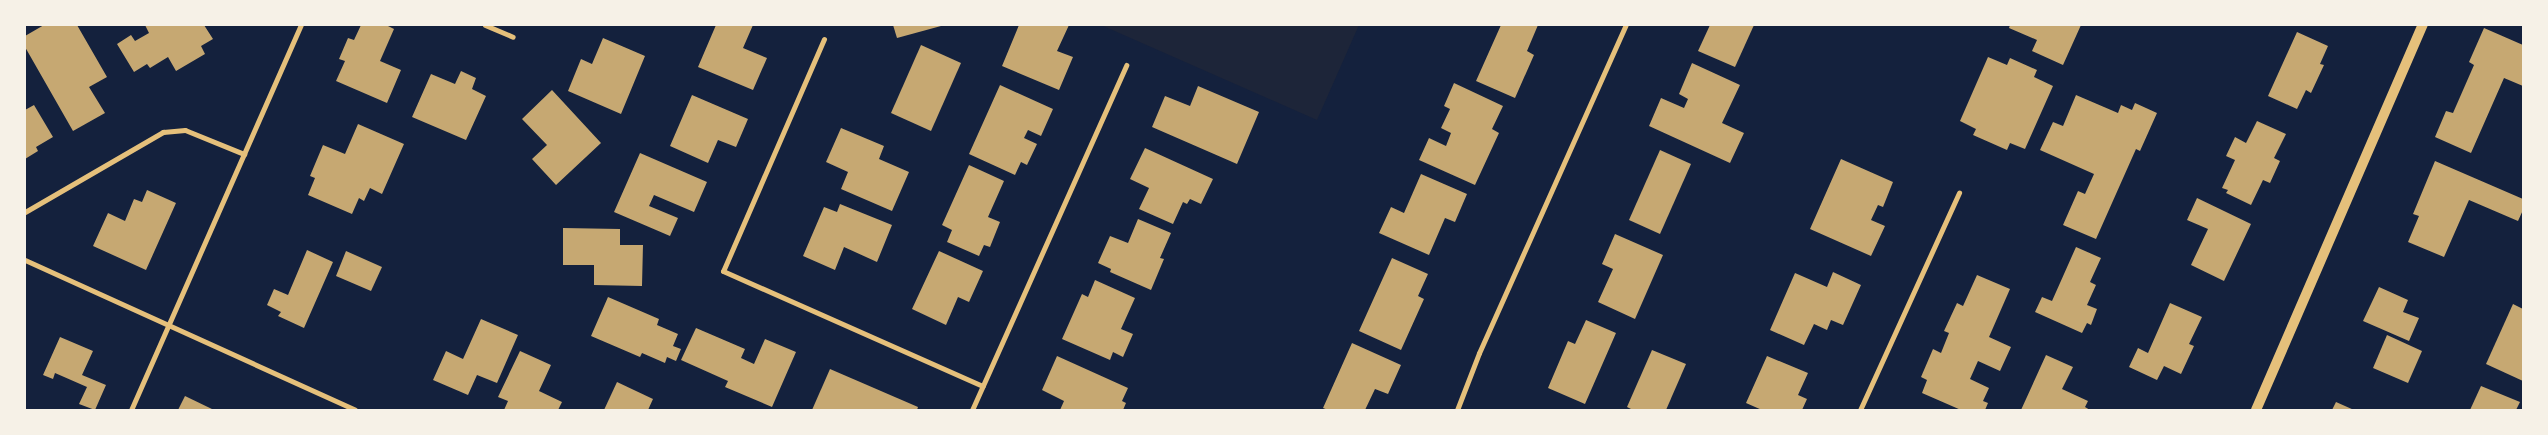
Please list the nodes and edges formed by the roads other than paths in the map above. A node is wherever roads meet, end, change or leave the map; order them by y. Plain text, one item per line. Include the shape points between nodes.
1 (301, 25) edge
2 (485, 25) edge
3 (1626, 25) edge
4 (2423, 25) edge
5 (513, 37) dead end
6 (824, 39) dead end
7 (1126, 65) dead end
8 (244, 154) junction
9 (1959, 193) dead end
10 (25, 212) edge
11 (25, 260) edge
12 (169, 325) junction
13 (983, 386) junction
14 (130, 410) edge
15 (355, 410) edge
16 (972, 410) edge
17 (1457, 410) edge
18 (1860, 410) edge
19 (2256, 410) edge

1 - 8 street
2 - 5 street
3 - 17 street via 1479,353
4 - 19 main road
6 - 13 street via 723,271
7 - 13 street
8 - 10 street via 185,130 163,132
8 - 12 street
9 - 18 street
11 - 12 street
12 - 14 street
12 - 15 street
13 - 16 street

